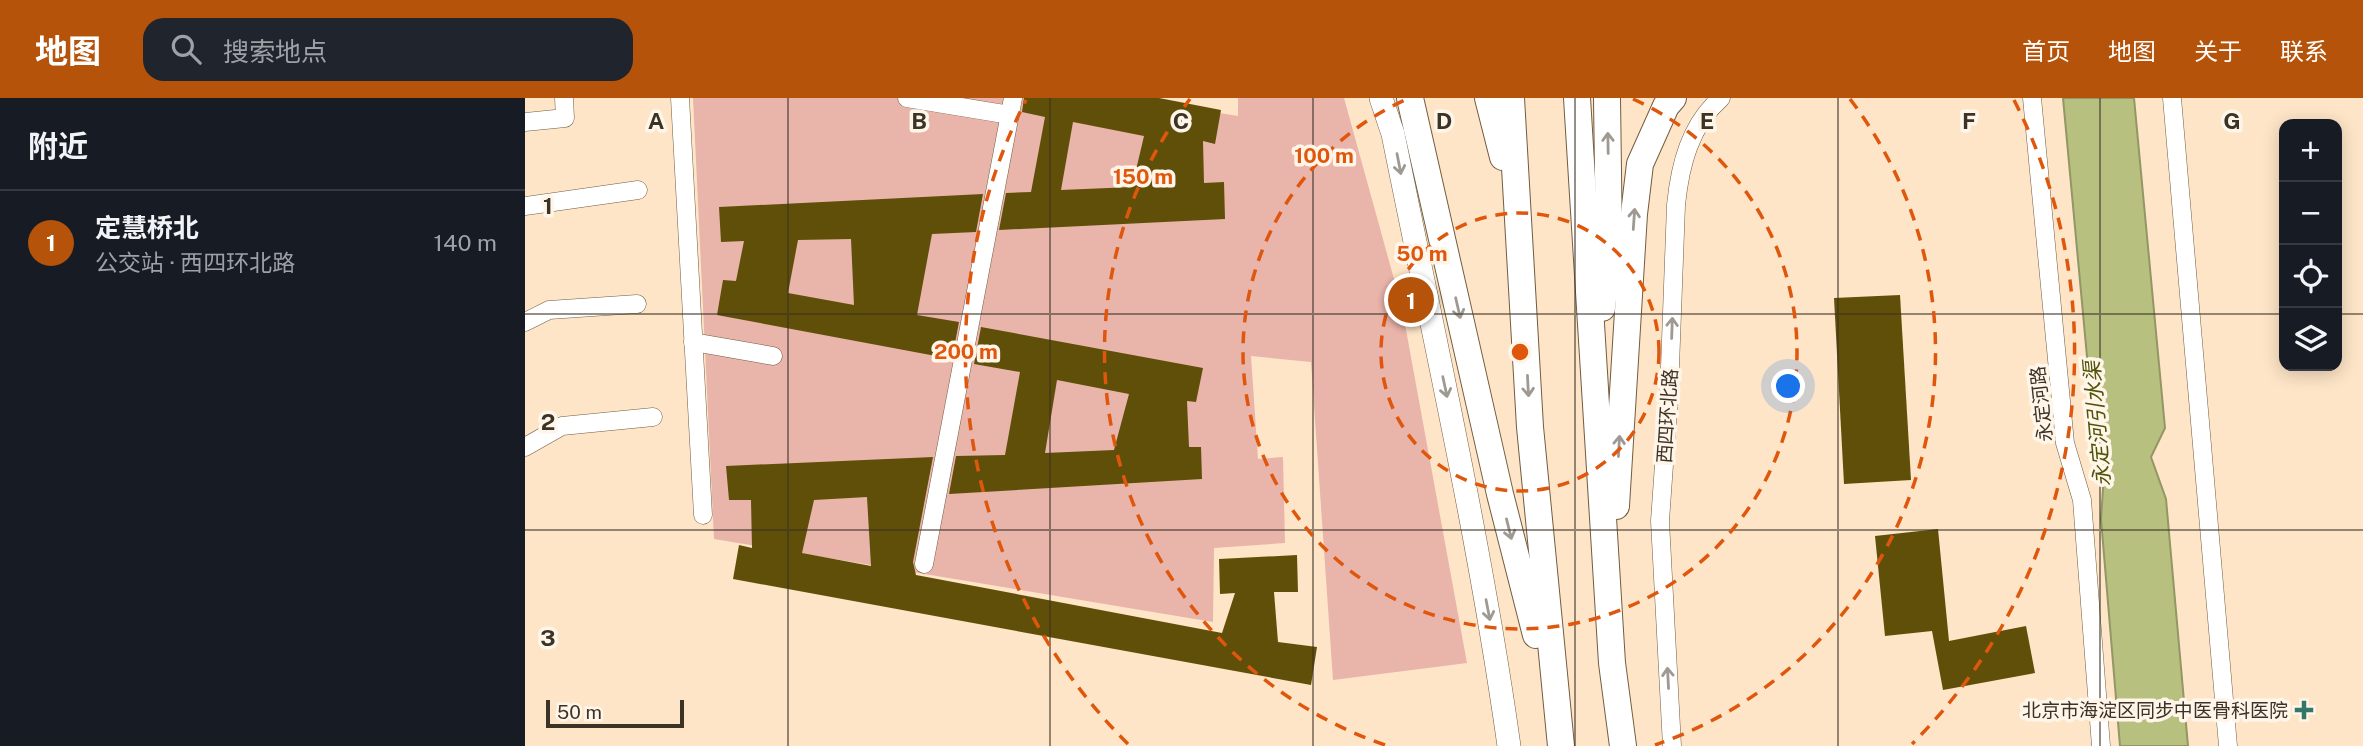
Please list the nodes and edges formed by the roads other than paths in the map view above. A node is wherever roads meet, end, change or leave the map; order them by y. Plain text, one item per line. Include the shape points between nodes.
1 (563, 98) edge
2 (680, 98) edge
3 (907, 98) edge
4 (1381, 98) edge
5 (1410, 98) edge
6 (1488, 98) edge
7 (1511, 98) edge
8 (1577, 98) edge
9 (1607, 98) edge
10 (1674, 98) edge
11 (1721, 98) edge
12 (2032, 98) edge
13 (2172, 98) edge
14 (1012, 106) edge
15 (525, 122) edge
16 (638, 190) dead end
17 (525, 206) edge
18 (1518, 217) junction
19 (636, 303) dead end
20 (525, 322) edge
21 (693, 342) junction
22 (773, 356) dead end
23 (1594, 382) junction
24 (653, 417) dead end
25 (525, 447) edge
26 (703, 515) dead end
27 (924, 564) dead end
28 (1609, 612) junction
29 (1557, 718) junction
30 (1509, 746) edge
31 (1561, 746) edge
32 (1623, 746) edge
33 (1672, 746) edge
34 (2101, 746) edge
35 (2228, 746) edge

1 - 15 street via 565,118
2 - 21 street
3 - 14 street
4 -> 30 main road via 1393,134 1448,401 1492,628
5 -> 29 highway via 1500,494
6 - 18 highway
7 - 18 highway
8 - 23 highway
23 -> 9 highway via 1609,245
28 -> 10 highway via 1638,176 1666,106
33 -> 11 street, 西四环北路 via 1660,520 1676,205 1689,143 1707,110
12 - 34 street, 永定河路 via 2065,443 2082,500
13 - 35 street
14 - 27 street
16 - 17 street
18 -> 29 highway via 1530,427
19 - 20 street via 549,310
21 - 22 street
21 - 26 street
23 - 28 highway
24 - 25 street via 562,426
28 - 32 highway
29 - 31 highway

